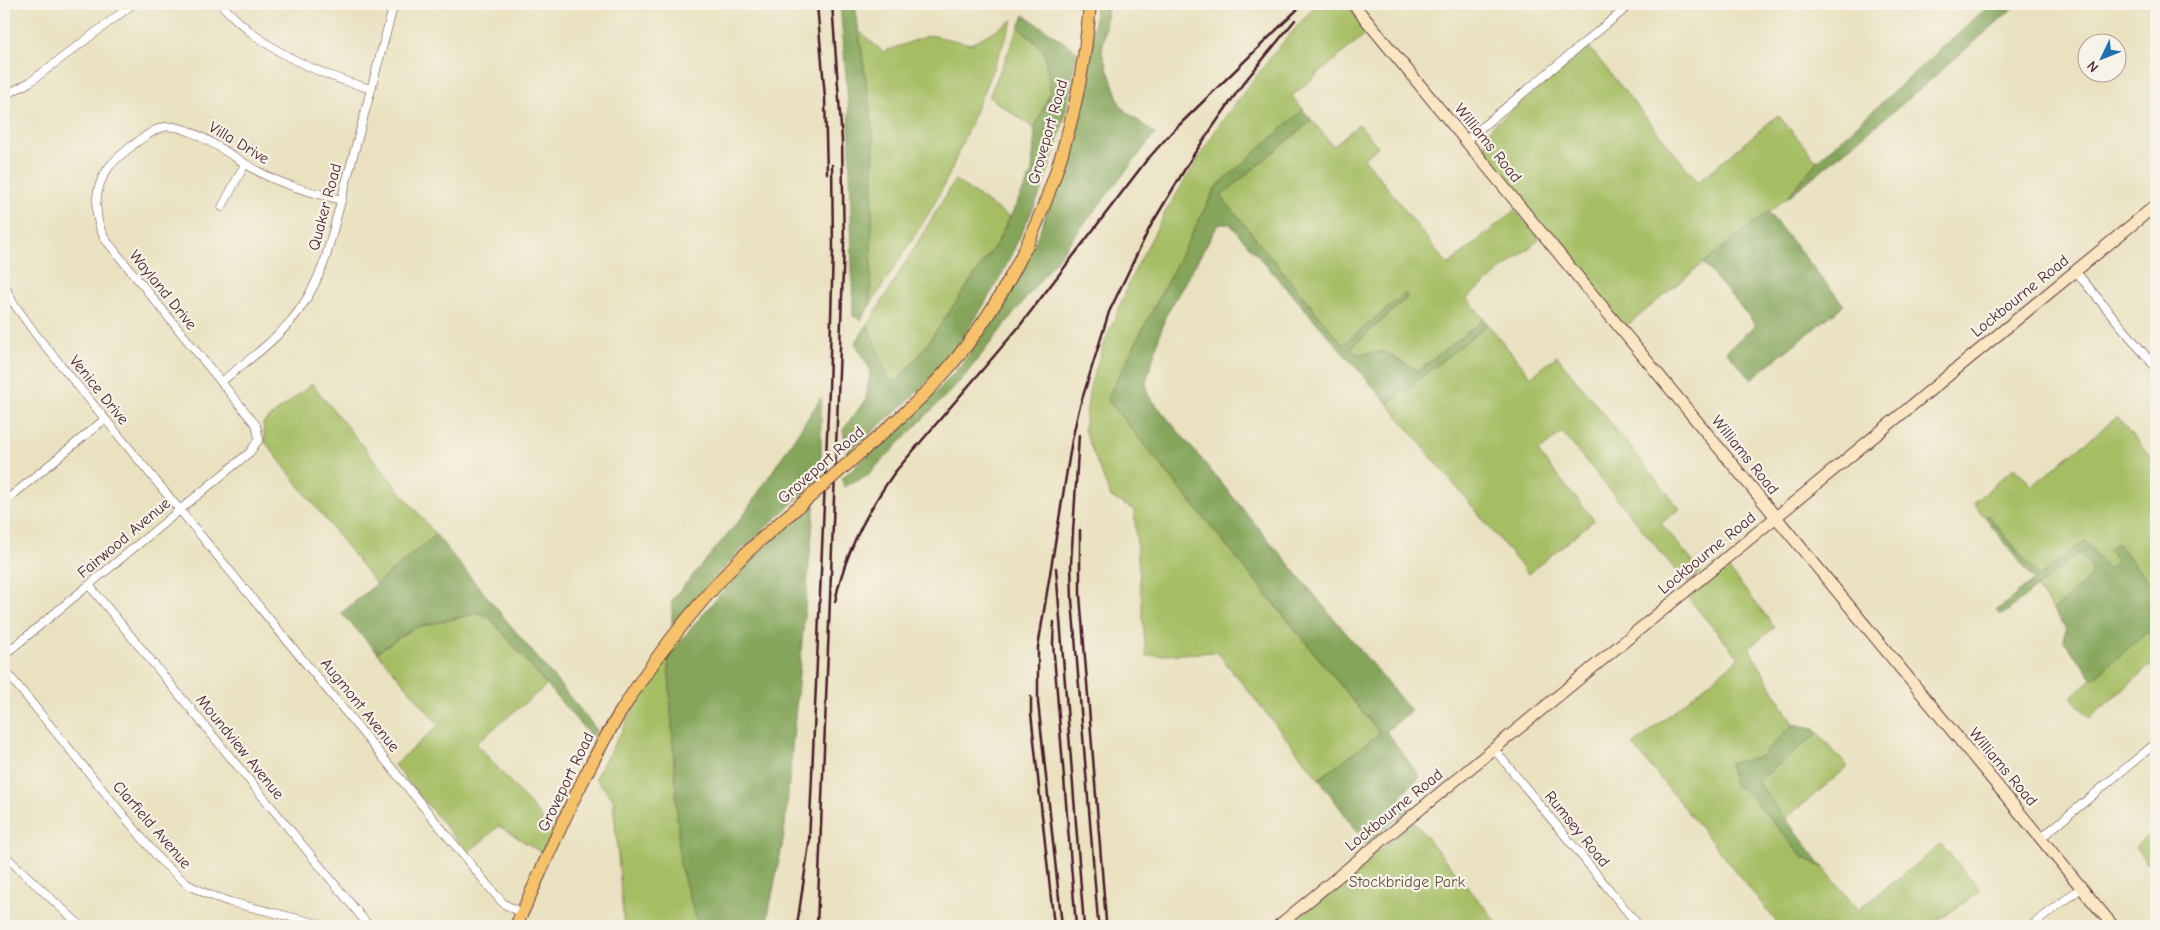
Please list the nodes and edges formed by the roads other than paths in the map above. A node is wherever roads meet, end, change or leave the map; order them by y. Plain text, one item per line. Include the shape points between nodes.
1 (133, 4) edge
2 (222, 4) edge
3 (394, 4) edge
4 (1090, 4) edge
5 (1353, 4) edge
6 (1631, 4) edge
7 (371, 89) junction
8 (4, 96) edge
9 (1465, 141) junction
10 (127, 150) joint
11 (245, 164) junction
12 (341, 200) junction
13 (2156, 205) edge
14 (222, 207) dead end
15 (2076, 272) junction
16 (4, 284) edge
17 (2156, 368) edge
18 (221, 382) junction
19 (105, 418) junction
20 (259, 440) joint
21 (5, 498) edge
22 (180, 510) junction
23 (1776, 518) junction
24 (89, 585) junction
25 (4, 655) edge
26 (4, 669) edge
27 (2156, 744) edge
28 (1494, 749) junction
29 (2041, 838) junction
30 (4, 855) edge
31 (2081, 888) junction
32 (522, 913) junction
33 (81, 926) edge
34 (327, 926) edge
35 (369, 926) edge
36 (516, 926) edge
37 (1278, 926) edge
38 (1639, 926) edge
39 (2032, 926) edge
40 (2114, 926) edge

1 - 8 street via 30,82
2 - 7 street via 252,32 287,57 313,70
3 - 7 street, Quaker Road
4 - 32 main road, Groveport Road, bridge via 1080,78 1061,152 1033,228 1005,285 972,338 947,370 903,415 753,547 720,580 669,641 590,767
5 - 9 main road, Williams Road
6 - 9 street
7 - 12 street, Quaker Road
9 - 23 main road, Williams Road
10 - 11 street, Villa Drive via 154,131 178,127
10 - 18 street, Wayland Drive via 108,169 99,186 96,204 100,230 111,248
11 - 12 street, Villa Drive via 289,185
11 - 14 street
12 - 18 street, Quaker Road via 326,258 305,305 276,337
13 - 15 main road, Lockbourne Road
15 - 17 street
15 - 23 main road, Lockbourne Road
16 - 19 street, Venice Drive via 37,336
18 - 20 street, Wayland Drive via 256,424
19 - 21 street
19 - 22 street, Venice Drive
20 - 22 street, Fairwood Avenue via 250,452
22 - 24 street, Fairwood Avenue
22 - 32 street, Augmont Avenue via 495,894 504,904
23 - 28 main road, Lockbourne Road
23 - 29 main road, Williams Road
24 - 25 street, Fairwood Avenue
24 - 35 street, Moundview Avenue
26 - 34 street, Clarfield Avenue via 160,860 187,884 220,899
27 - 29 street
28 - 37 main road, Lockbourne Road
28 - 38 street, Rumsey Road
29 - 31 main road, Williams Road
30 - 33 street
31 - 39 street
31 - 40 main road, Williams Road
32 - 36 main road, Groveport Road

